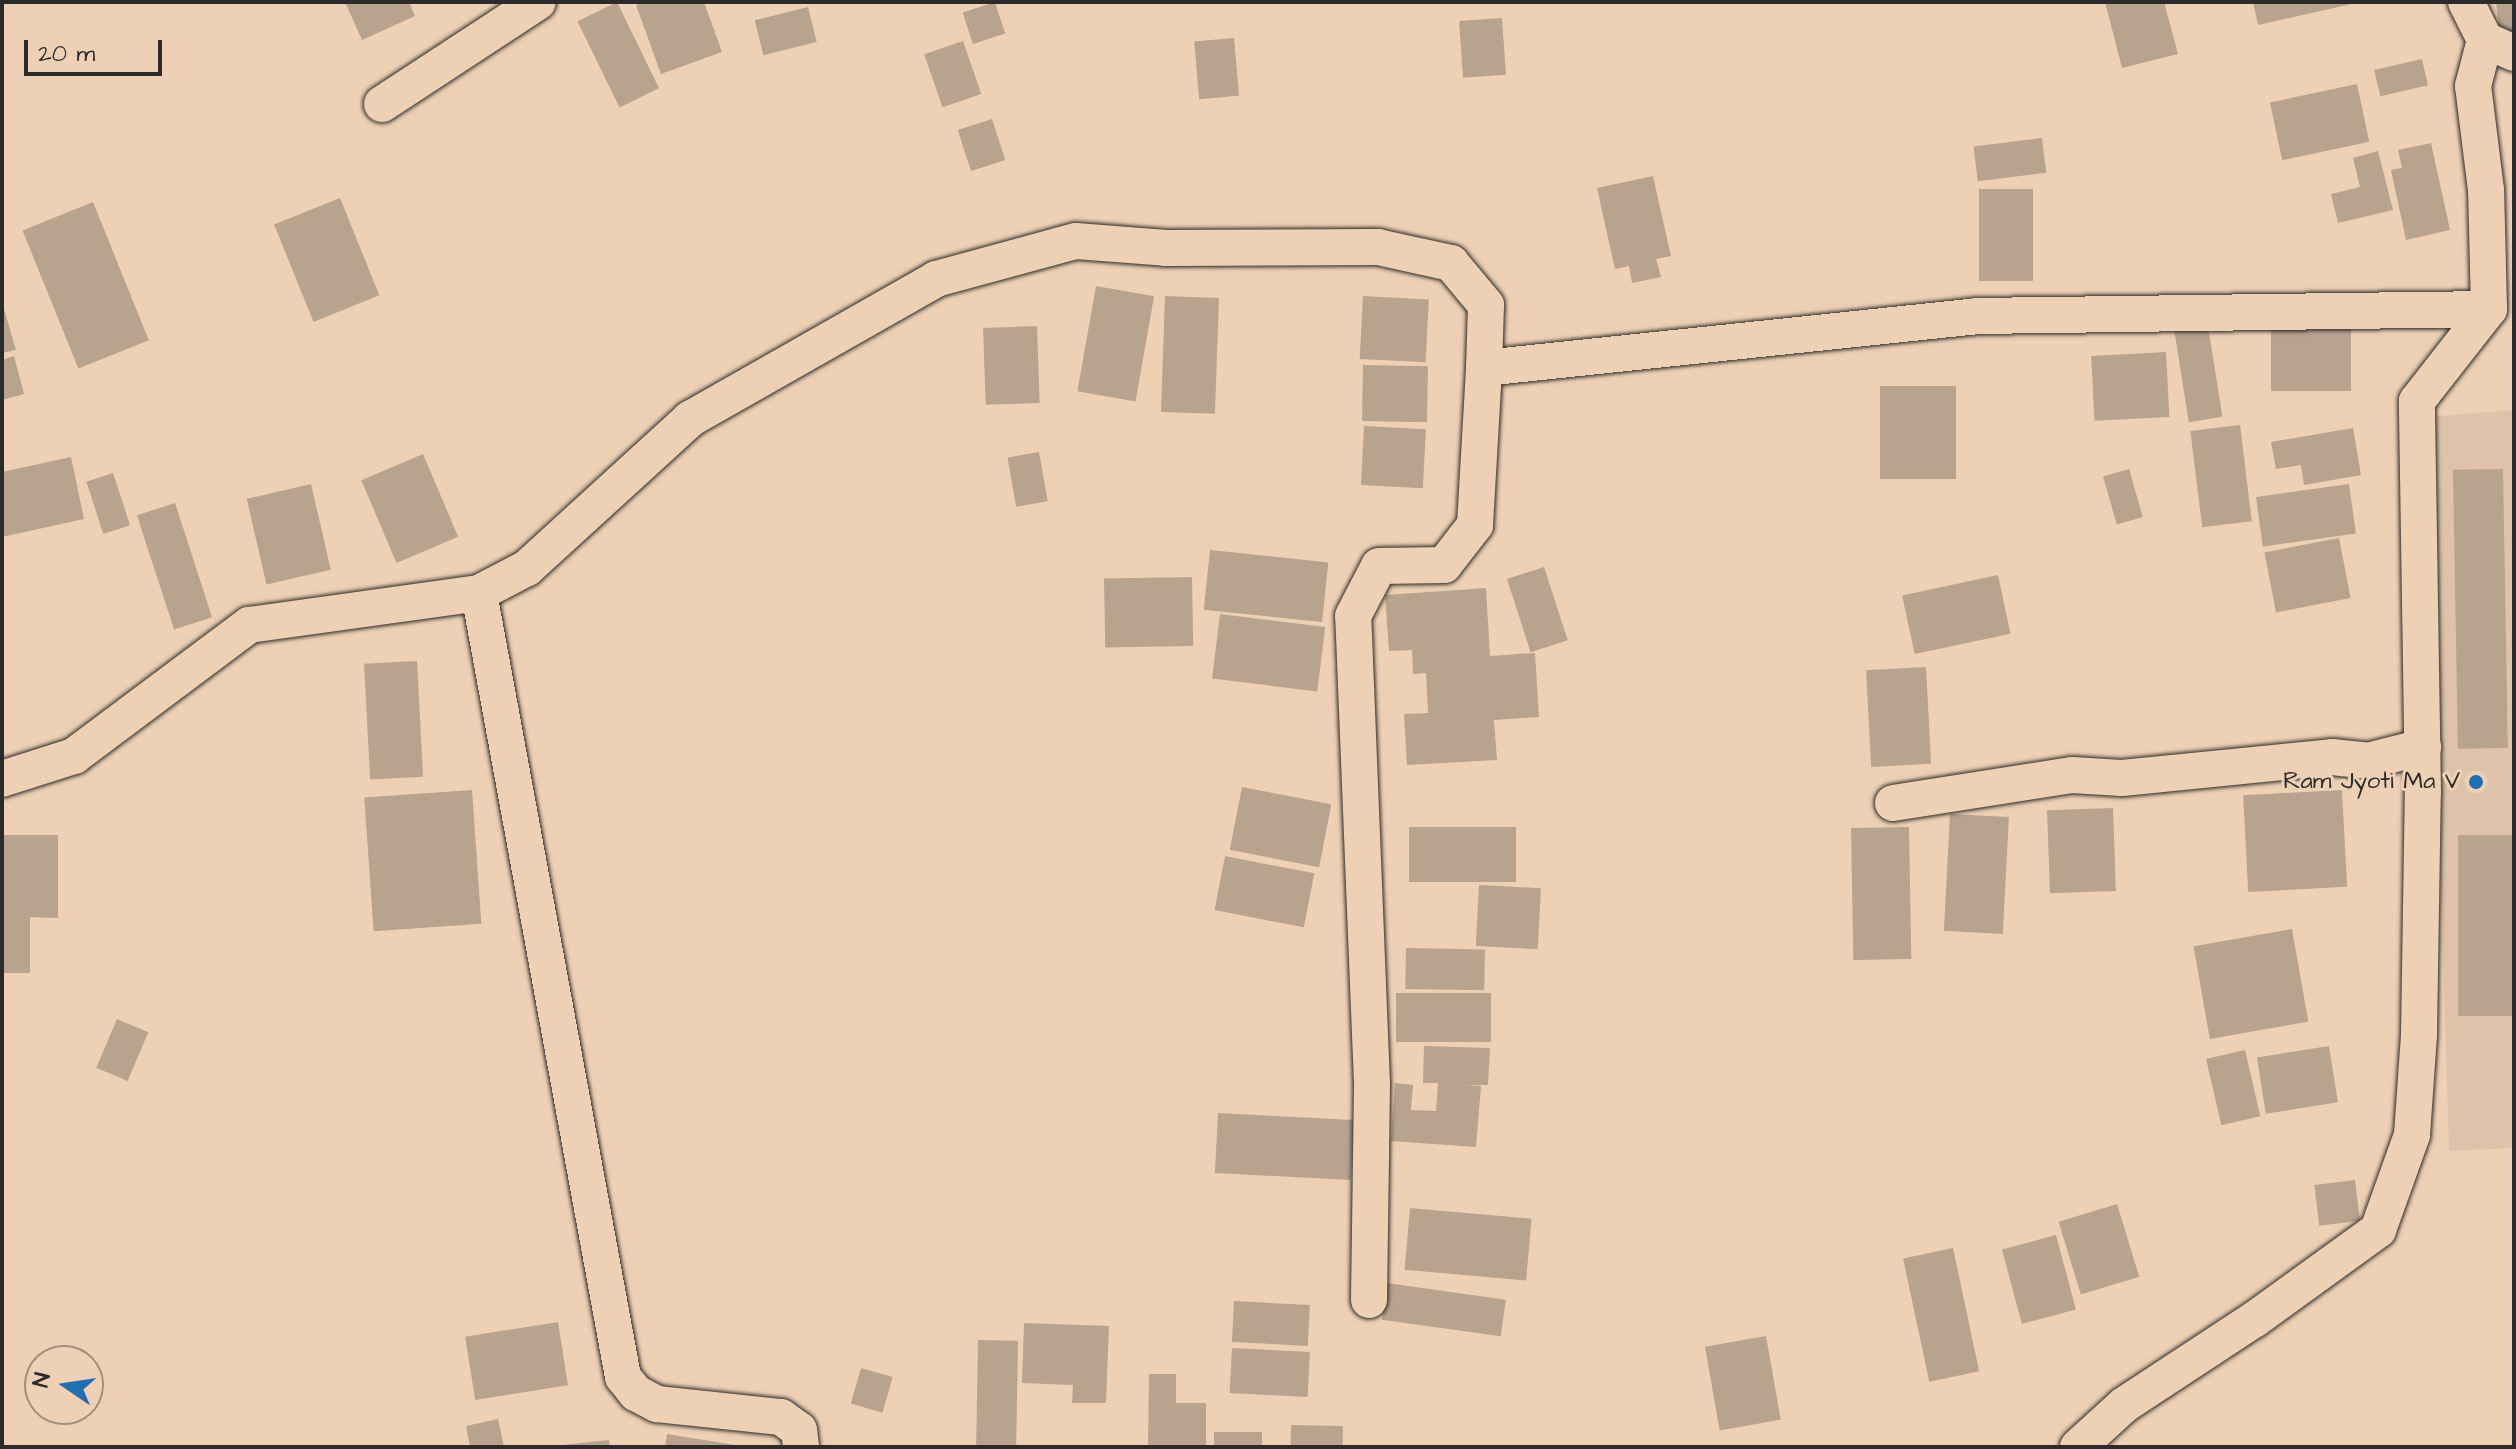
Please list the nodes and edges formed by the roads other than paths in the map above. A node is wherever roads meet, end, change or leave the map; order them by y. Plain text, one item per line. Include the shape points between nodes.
1 (538, 2) edge
2 (2466, 2) edge
3 (2500, 46) edge
4 (382, 104) dead end
5 (2489, 309) junction
6 (1484, 368) junction
7 (479, 593) junction
8 (2423, 747) junction
9 (2, 779) edge
10 (1893, 803) dead end
11 (1369, 1300) dead end
12 (801, 1447) edge
13 (2078, 1447) edge

1 - 4 street
2 - 3 street
3 - 5 street via 2473,86 2486,190
5 - 6 street via 1976,316
5 - 8 street via 2417,401
6 - 7 street via 1486,305 1451,263 1378,247 1166,248 1076,241 936,279 690,419 527,568
6 - 11 street via 1475,525 1444,565 1379,566 1353,616 1372,1084
7 - 9 street via 249,625 74,756
7 - 12 street via 623,1377 636,1393 657,1404 781,1417 799,1430
8 - 10 street via 2368,761 2332,757 2122,778 2072,775
8 - 13 street via 2419,1035 2412,1135 2378,1230 2124,1405

